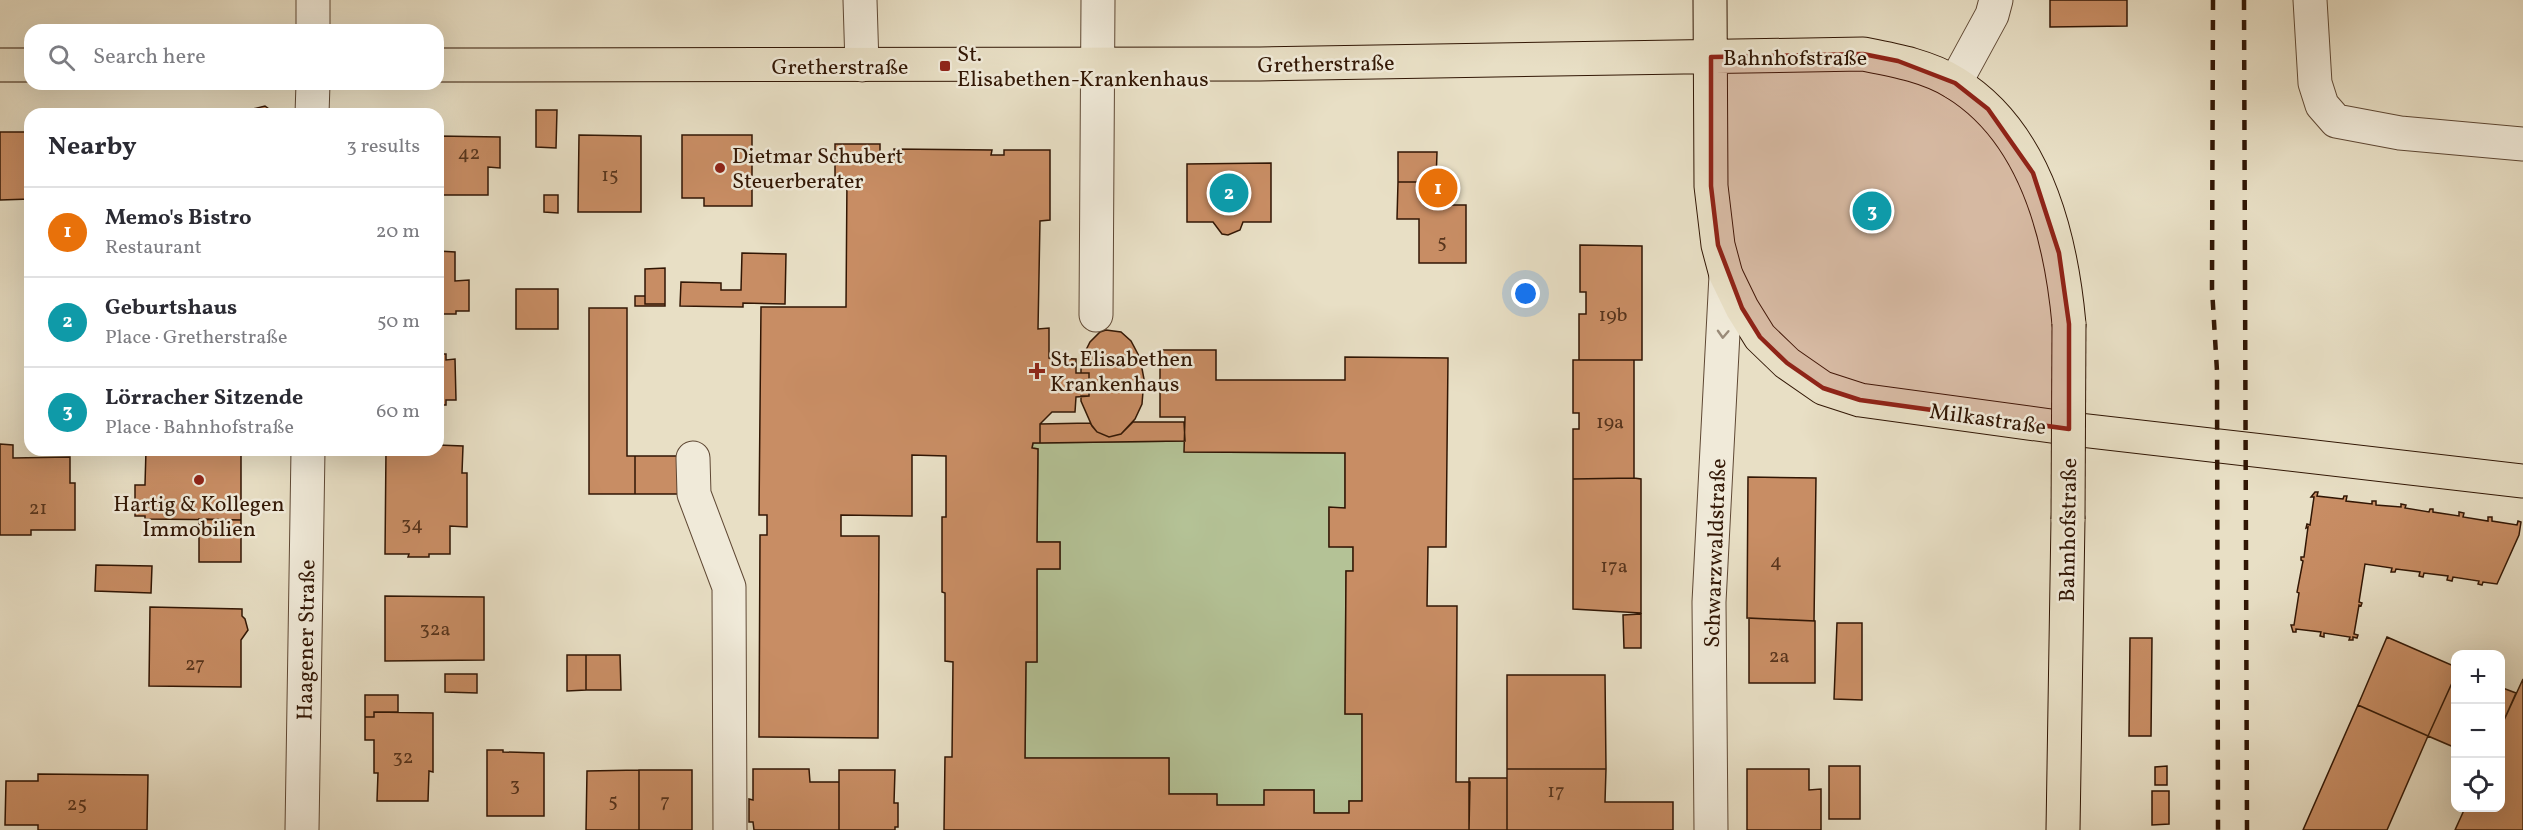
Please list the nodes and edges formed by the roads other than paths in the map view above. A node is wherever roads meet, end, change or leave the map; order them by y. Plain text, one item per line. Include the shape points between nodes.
1 (313, 0) edge
2 (860, 0) edge
3 (1098, 0) edge
4 (1710, 0) edge
5 (1996, 0) edge
6 (2310, 0) edge
7 (313, 24) edge
8 (1711, 57) junction
9 (0, 65) edge
10 (24, 65) edge
11 (444, 65) edge
12 (862, 65) junction
13 (1098, 65) junction
14 (1955, 83) junction
15 (313, 90) edge
16 (312, 108) edge
17 (2523, 144) edge
18 (1726, 275) junction
19 (1096, 315) dead end
20 (308, 456) edge
21 (693, 458) dead end
22 (2523, 482) edge
23 (302, 830) edge
24 (730, 830) edge
25 (1711, 830) edge
26 (2063, 830) edge

1 - 7 street
2 - 12 street
3 - 13 street
4 - 8 main road
5 - 14 street via 1992,15
6 - 17 street via 2315,82 2322,105 2336,121 2400,133
8 - 13 main road, Gretherstraße
8 - 14 main road, Bahnhofstraße via 1863,54 1898,61
8 - 18 main road, Milkastraße via 1711,186
9 - 10 main road
11 - 12 main road, Gretherstraße
12 - 13 main road, Gretherstraße
13 - 19 street
14 - 26 main road, Bahnhofstraße, bridge via 1988,109 2017,145 2033,173 2059,253 2069,324
15 - 16 street
18 - 22 main road, Milkastraße via 1760,337 1786,363 1823,388 1860,400
18 -> 25 street, Schwarzwaldstraße via 1709,602
20 - 23 street, Haagener Straße
21 - 24 street via 694,494 729,587

